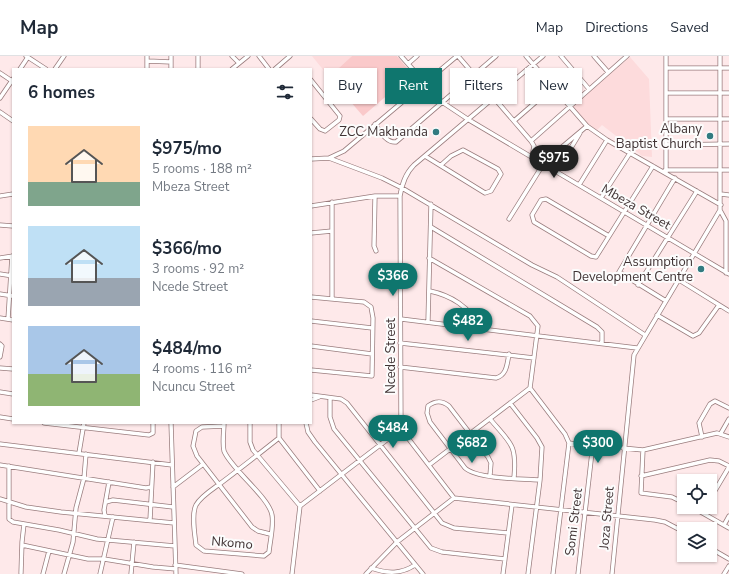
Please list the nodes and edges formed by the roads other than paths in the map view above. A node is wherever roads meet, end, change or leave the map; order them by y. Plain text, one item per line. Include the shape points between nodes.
1 (27, 56) edge
2 (64, 56) edge
3 (171, 56) edge
4 (198, 56) edge
5 (232, 56) edge
6 (248, 56) edge
7 (259, 56) edge
8 (290, 56) edge
9 (401, 56) edge
10 (417, 56) edge
11 (458, 56) edge
12 (496, 56) edge
13 (526, 56) edge
14 (543, 56) edge
15 (561, 56) edge
16 (594, 56) edge
17 (627, 56) edge
18 (666, 56) edge
19 (720, 56) edge
20 (147, 58) edge
21 (171, 62) junction
22 (239, 63) junction
23 (408, 64) junction
24 (533, 65) junction
25 (21, 68) edge
26 (45, 68) edge
27 (56, 68) edge
28 (171, 68) edge
29 (198, 68) edge
30 (233, 68) edge
31 (268, 68) edge
32 (276, 68) edge
33 (412, 68) edge
34 (469, 68) edge
35 (481, 68) edge
36 (536, 68) edge
37 (666, 68) junction
38 (720, 68) junction
39 (729, 68) edge
40 (442, 69) edge
41 (608, 72) junction
42 (0, 73) edge
43 (12, 79) edge
44 (517, 79) edge
45 (12, 81) edge
46 (312, 81) edge
47 (589, 89) junction
48 (666, 93) junction
49 (729, 93) edge
50 (720, 94) junction
51 (450, 95) edge
52 (0, 98) edge
53 (442, 102) joint
54 (399, 104) edge
55 (440, 104) edge
56 (487, 104) edge
57 (499, 104) edge
58 (534, 104) edge
59 (567, 104) edge
60 (569, 107) junction
61 (0, 112) edge
62 (666, 119) junction
63 (720, 119) junction
64 (729, 119) edge
65 (12, 120) edge
66 (312, 120) edge
67 (469, 120) junction
68 (514, 121) junction
69 (375, 124) junction
70 (587, 126) junction
71 (581, 132) junction
72 (607, 140) junction
73 (531, 141) junction
74 (721, 144) junction
75 (729, 144) edge
76 (666, 145) junction
77 (630, 153) junction
78 (425, 156) junction
79 (532, 156) junction
80 (329, 158) junction
81 (312, 159) edge
82 (545, 164) junction
83 (441, 165) junction
84 (653, 166) junction
85 (721, 170) junction
86 (729, 170) edge
87 (557, 171) junction
88 (666, 171) junction
89 (675, 178) junction
90 (579, 185) junction
91 (402, 188) junction
92 (697, 191) junction
93 (12, 194) edge
94 (721, 194) junction
95 (729, 195) edge
96 (0, 196) edge
97 (375, 196) junction
98 (400, 196) junction
99 (601, 198) junction
100 (332, 202) junction
101 (431, 204) junction
102 (721, 205) junction
103 (312, 206) edge
104 (720, 210) junction
105 (624, 212) junction
106 (508, 219) dead end
107 (727, 221) edge
108 (0, 225) edge
109 (646, 225) junction
110 (12, 226) edge
111 (431, 226) junction
112 (332, 231) junction
113 (312, 233) edge
114 (609, 236) junction
115 (668, 237) junction
116 (728, 247) edge
117 (376, 251) dead end
118 (695, 254) junction
119 (12, 256) edge
120 (0, 258) edge
121 (429, 258) junction
122 (0, 274) edge
123 (728, 274) edge
124 (12, 276) edge
125 (679, 280) junction
126 (638, 285) junction
127 (430, 291) junction
128 (0, 294) edge
129 (12, 296) edge
130 (312, 297) edge
131 (332, 299) junction
132 (666, 301) junction
133 (719, 306) junction
134 (729, 311) edge
135 (657, 315) junction
136 (0, 318) edge
137 (8, 319) junction
138 (401, 319) junction
139 (12, 320) edge
140 (312, 321) edge
141 (428, 321) junction
142 (477, 327) junction
143 (372, 328) junction
144 (538, 335) junction
145 (646, 335) junction
146 (400, 343) junction
147 (602, 343) junction
148 (0, 344) edge
149 (312, 346) edge
150 (637, 348) junction
151 (372, 354) junction
152 (509, 354) junction
153 (0, 357) edge
154 (534, 358) junction
155 (400, 367) junction
156 (0, 368) edge
157 (12, 369) edge
158 (312, 370) edge
159 (530, 388) junction
160 (0, 392) edge
161 (12, 394) edge
162 (312, 395) edge
163 (320, 397) junction
164 (330, 399) junction
165 (312, 400) edge
166 (510, 403) junction
167 (729, 408) edge
168 (0, 417) edge
169 (12, 419) edge
170 (490, 419) junction
171 (729, 419) edge
172 (52, 424) edge
173 (84, 424) edge
174 (153, 424) edge
175 (171, 424) edge
176 (224, 424) edge
177 (250, 424) edge
178 (279, 424) edge
179 (306, 424) edge
180 (83, 428) junction
181 (401, 429) junction
182 (721, 433) junction
183 (470, 434) junction
184 (702, 437) junction
185 (279, 438) junction
186 (729, 438) edge
187 (569, 443) junction
188 (0, 444) edge
189 (379, 445) junction
190 (624, 448) junction
191 (451, 449) junction
192 (643, 450) junction
193 (79, 453) junction
194 (86, 454) junction
195 (257, 455) junction
196 (359, 460) junction
197 (153, 462) junction
198 (0, 465) edge
199 (172, 465) junction
200 (202, 465) junction
201 (429, 465) junction
202 (9, 466) junction
203 (729, 467) edge
204 (238, 470) junction
205 (340, 474) junction
206 (490, 476) junction
207 (641, 476) junction
208 (84, 478) junction
209 (514, 478) junction
210 (540, 480) junction
211 (109, 482) junction
212 (219, 485) junction
213 (151, 487) junction
214 (173, 487) junction
215 (717, 487) edge
216 (320, 491) junction
217 (454, 498) junction
218 (0, 499) edge
219 (677, 500) edge
220 (10, 502) junction
221 (106, 502) junction
222 (151, 505) junction
223 (512, 505) junction
224 (300, 506) junction
225 (173, 507) junction
226 (536, 507) junction
227 (561, 509) junction
228 (586, 512) junction
229 (75, 513) junction
230 (434, 513) junction
231 (705, 514) edge
232 (105, 516) junction
233 (617, 516) junction
234 (729, 516) edge
235 (113, 517) junction
236 (150, 520) junction
237 (174, 523) junction
238 (24, 524) junction
239 (724, 525) junction
240 (415, 528) junction
241 (677, 528) edge
242 (729, 528) edge
243 (508, 533) junction
244 (74, 534) junction
245 (270, 534) junction
246 (107, 540) junction
247 (134, 542) junction
248 (397, 542) junction
249 (22, 545) junction
250 (175, 546) junction
251 (50, 551) junction
252 (717, 552) edge
253 (68, 555) junction
254 (104, 559) junction
255 (505, 559) junction
256 (729, 559) edge
257 (132, 563) junction
258 (415, 565) junction
259 (729, 566) edge
260 (175, 567) junction
261 (371, 568) junction
262 (21, 572) dead end
263 (222, 572) edge
264 (43, 574) edge
265 (64, 574) edge
266 (100, 574) edge
267 (131, 574) edge
268 (176, 574) edge
269 (242, 574) edge
270 (292, 574) edge
271 (366, 574) edge
272 (423, 574) edge
273 (503, 574) edge
274 (528, 574) edge
275 (554, 574) edge
276 (578, 574) edge
277 (612, 574) edge
278 (724, 574) edge

1 - 25 street
1 - 26 street
2 - 27 street
3 - 21 street
4 - 29 street
5 - 22 street
6 - 22 street
7 - 31 street
8 - 32 street
9 - 23 street, Mbeza Street
10 - 23 street
11 - 34 street
11 - 40 street
12 - 35 street
13 - 24 street
14 - 24 street
15 - 47 street
16 - 41 street
17 - 41 street
18 - 37 street
19 - 38 street, Joza Street
20 - 21 street
21 - 28 street
22 - 30 street
23 - 33 street, Mbeza Street
24 - 36 street
24 - 44 street
37 - 38 street
37 - 48 street
38 - 39 street
38 - 50 street, Joza Street
41 - 47 street
42 - 43 street
45 - 52 street
46 - 66 street via 340,116 339,120 324,131
47 - 60 street
48 - 50 street
48 - 62 street
49 - 50 street
50 - 63 street, Joza Street
51 - 53 street
53 - 67 street, Mbeza Street
54 - 69 street
55 - 69 street via 396,142 390,142
56 - 67 street
57 - 68 street
58 - 68 street
59 - 60 street
60 - 70 street
60 - 73 street
61 - 65 street
62 - 63 street
62 - 76 street
63 - 64 street
63 - 74 street, Joza Street
67 - 78 street
67 - 79 street, Mbeza Street
68 - 73 street
69 - 80 street via 344,151
70 - 71 street
70 - 72 street
71 - 82 street
71 - 87 street
72 - 77 street
72 - 90 street
73 - 79 street via 534,146
74 - 75 street
74 - 76 street
74 - 85 street, Joza Street
76 - 88 street
77 - 84 street
77 - 99 street
78 - 83 street
78 - 91 street, Ncede Street via 410,170
79 - 82 street, Mbeza Street
80 - 81 street
80 - 91 street
82 - 87 street, Mbeza Street
82 - 106 street
83 - 83 street via 485,193 491,190 501,174 498,169 463,150
84 - 88 street
84 - 105 street
85 - 86 street
85 - 88 street
85 - 94 street, Joza Street
87 - 90 street, Mbeza Street
88 - 89 street
89 - 92 street
89 - 109 street
90 - 99 street, Mbeza Street
91 - 98 street, Ncede Street
91 - 101 street
92 - 102 street
92 - 115 street
93 - 96 street
94 - 95 street
94 - 102 street, Joza Street
97 - 98 street
97 - 100 street
97 - 117 street
98 - 138 street, Ncede Street
99 - 105 street, Mbeza Street
100 - 103 street
100 - 112 street
101 - 111 street
101 - 145 street via 553,275
102 - 104 street, Joza Street
104 - 107 street
104 - 118 street, Joza Street
105 - 109 street, Mbeza Street
105 - 114 street
107 - 116 street
108 - 110 street
109 - 115 street, Mbeza Street
109 - 126 street via 619,271
111 - 121 street
111 - 147 street via 597,327 602,332
112 - 113 street
112 - 131 street
114 - 114 street via 598,255 593,257 534,222 532,215 540,200 546,199
115 - 118 street, Mbeza Street
115 - 126 street
116 - 123 street
118 - 123 street, Mbeza Street
118 - 125 street, Joza Street
119 - 120 street
119 - 124 street
121 - 127 street
121 - 144 street via 530,316 538,326
122 - 124 street
124 - 129 street
125 - 132 street, Joza Street
125 - 133 street
126 - 132 street
127 - 141 street
127 - 142 street via 446,296 469,311
128 - 129 street
129 - 137 street
130 - 131 street
131 - 143 street via 364,302 370,305
132 - 135 street, Joza Street
133 - 134 street
133 - 135 street via 699,333 693,336
135 - 145 street, Joza Street
136 - 137 street
137 - 139 street
138 - 141 street
138 - 146 street, Ncede Street
140 - 143 street
141 - 142 street
142 - 144 street
143 - 151 street
144 - 147 street
144 - 154 street
145 - 150 street, Joza Street
146 - 152 street
146 - 155 street, Ncede Street
147 - 150 street
148 - 153 street
149 - 151 street
150 - 190 street, Joza Street via 632,364
151 - 158 street via 372,374 369,378
152 - 154 street
152 - 155 street via 505,371 496,378
154 - 159 street
155 - 181 street, Ncede Street
156 - 157 street
159 - 166 street
159 - 187 street
160 - 161 street
162 - 163 street
163 - 164 street
163 - 165 street
164 - 189 street via 341,399 351,406
164 - 196 street via 331,422
166 - 170 street
166 - 210 street via 542,446
167 - 184 street via 715,401 710,404 699,423
168 - 169 street
170 - 183 street
170 - 209 street via 515,453
171 - 182 street
172 - 180 street
173 - 180 street
174 - 180 street via 153,433 149,435
175 - 199 street
176 - 200 street via 202,427 196,431 194,450
176 - 204 street via 225,452
177 - 195 street via 250,442
178 - 185 street
179 - 205 street via 308,434
180 - 193 street
181 - 189 street
181 - 201 street
182 - 184 street
182 - 186 street
183 - 191 street
183 - 191 street via 445,403 436,401 428,406 430,422
183 - 206 street via 490,460
184 - 192 street
185 - 195 street, Nkomo
185 - 216 street
187 - 227 street
187 - 228 street, Somi Street via 584,445 591,450
188 - 193 street
189 - 196 street
189 - 230 street
190 - 192 street
190 - 233 street, Joza Street
191 - 201 street
191 - 206 street via 468,471
192 - 207 street
193 - 194 street
194 - 197 street
194 - 208 street
195 - 204 street, Nkomo
195 - 224 street
196 - 205 street
196 - 240 street
197 - 199 street
197 - 213 street
198 - 202 street
199 - 214 street
200 - 212 street
200 - 214 street
201 - 217 street
202 - 208 street
202 - 220 street
203 - 207 street via 719,460 710,460
203 - 215 street
204 - 212 street, Nkomo
204 - 245 street, Nkomo via 271,511
205 - 216 street
205 - 248 street
206 - 209 street
207 - 219 street via 641,493
208 - 211 street
208 - 229 street
209 - 210 street
210 - 226 street
211 - 213 street
211 - 221 street
212 - 245 street via 254,529
212 - 245 street, Nkomo via 195,507 198,548 204,551 264,556 269,552
213 - 222 street
214 - 225 street
216 - 224 street
217 - 223 street
217 - 230 street
218 - 220 street
220 - 229 street
220 - 238 street via 10,521
221 - 222 street via 113,500
221 - 232 street
222 - 225 street
222 - 236 street
223 - 226 street
223 - 243 street
224 - 270 street
225 - 237 street
226 - 227 street
226 - 274 street
227 - 228 street
227 - 275 street
228 - 233 street
228 - 276 street, Somi Street
229 - 232 street
229 - 244 street
230 - 240 street
230 - 243 street via 442,523 451,527
231 - 239 street
232 - 235 street
233 - 241 street via 665,522
233 - 277 street, Joza Street
234 - 239 street
235 - 236 street
235 - 246 street
236 - 237 street
237 - 250 street
238 - 244 street
238 - 249 street
239 - 242 street
240 - 248 street
240 - 255 street via 431,548 437,551
243 - 255 street
244 - 246 street
244 - 253 street
246 - 247 street
246 - 254 street
247 - 250 street
247 - 257 street
248 - 258 street
248 - 261 street
249 - 251 street
249 - 262 street
250 - 260 street
251 - 253 street
251 - 264 street
252 - 256 street
253 - 254 street
253 - 265 street
254 - 257 street
254 - 266 street
255 - 273 street
257 - 260 street
257 - 267 street
258 - 261 street via 407,571 398,573
258 - 272 street
259 - 278 street
260 - 263 street
260 - 268 street
261 - 271 street
263 - 269 street

